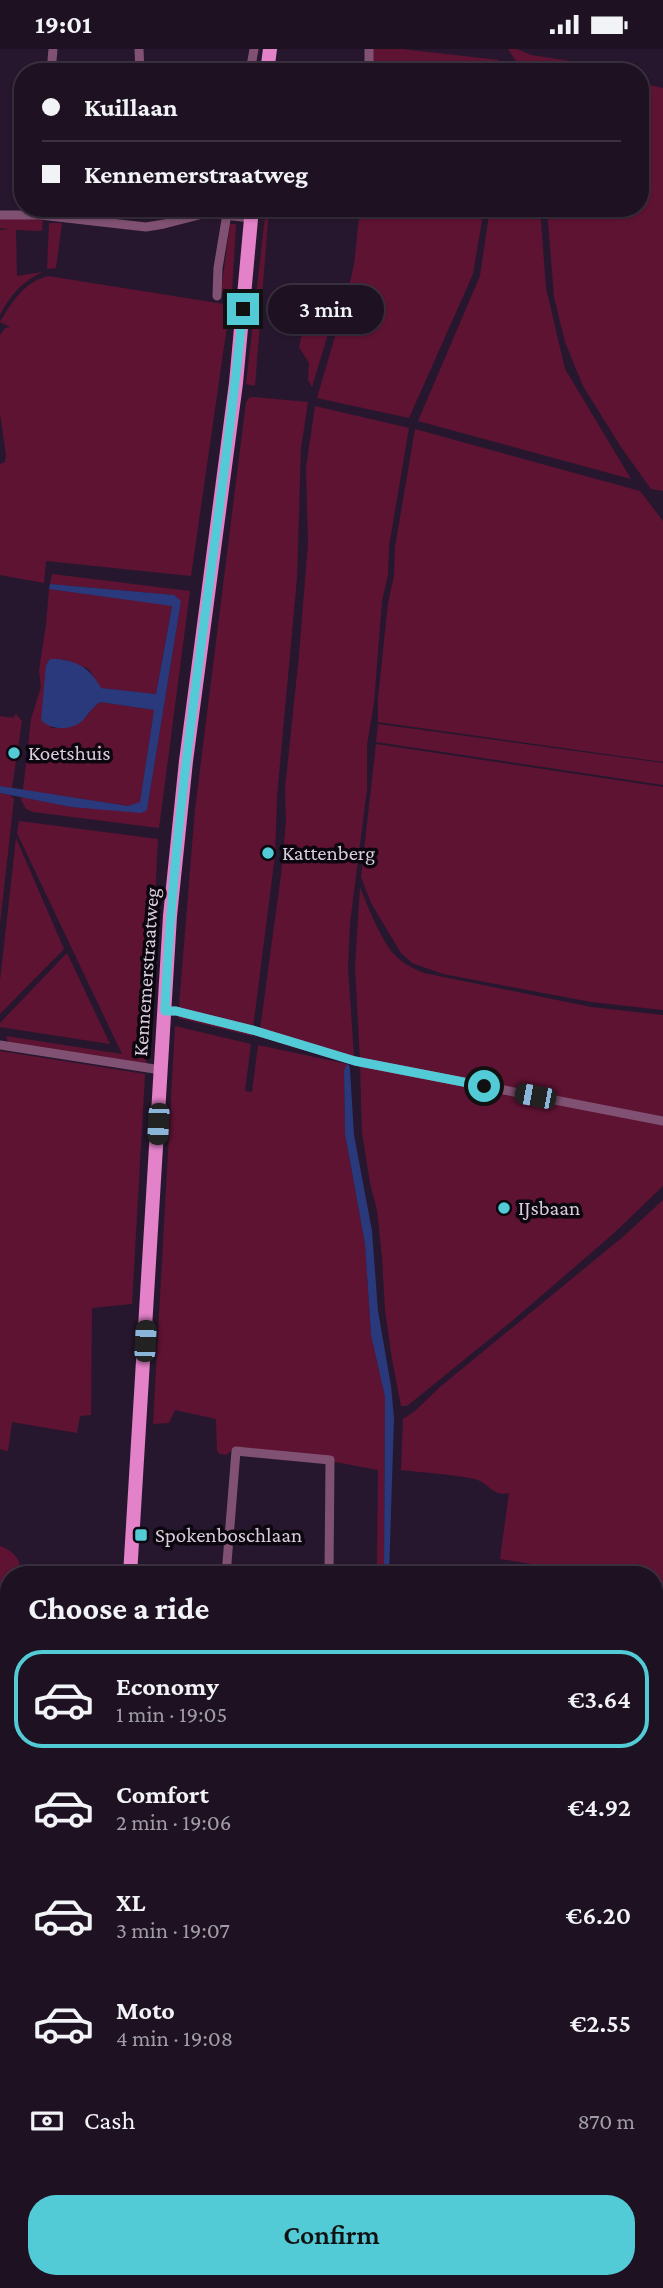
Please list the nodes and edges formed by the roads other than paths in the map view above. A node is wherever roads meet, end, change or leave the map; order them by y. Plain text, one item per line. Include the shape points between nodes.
1 (75, 217) edge
2 (181, 217) edge
3 (227, 217) edge
4 (252, 217) edge
5 (217, 296) dead end
6 (171, 1011) junction
7 (0, 1045) edge
8 (161, 1070) junction
9 (663, 1121) edge
10 (131, 1566) edge
11 (227, 1566) edge
12 (329, 1566) edge

1 - 2 street via 146,227
3 - 5 street
4 - 6 main road, Kennemerstraatweg via 236,383 170,916
6 - 8 main road, Kennemerstraatweg
6 - 9 street via 355,1061
7 - 8 street
8 - 10 main road, Kennemerstraatweg
11 - 12 street via 236,1451 330,1460

